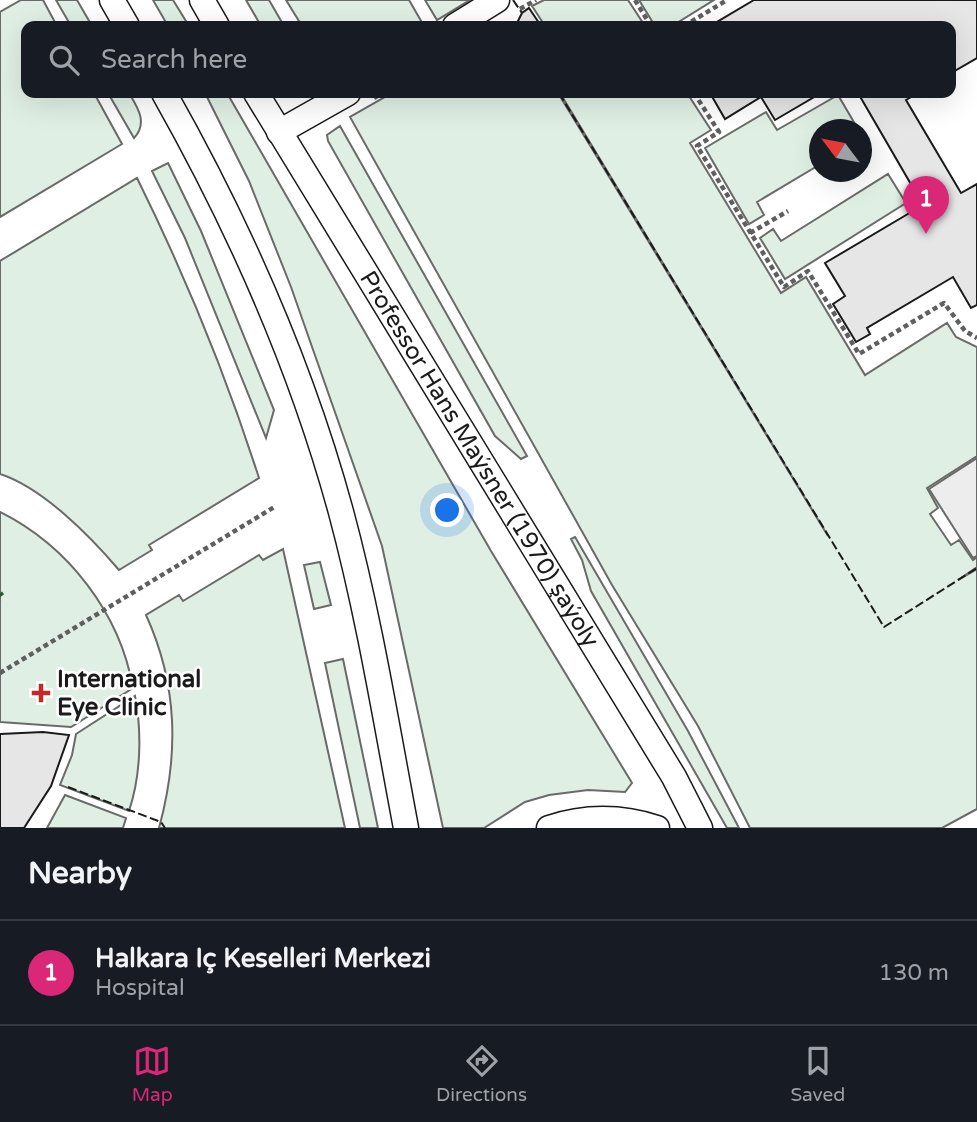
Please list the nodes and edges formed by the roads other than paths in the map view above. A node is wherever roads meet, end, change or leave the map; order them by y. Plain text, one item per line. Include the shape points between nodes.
1 (112, 0) edge
2 (202, 0) edge
3 (497, 0) edge
4 (124, 21) edge
5 (214, 21) edge
6 (463, 21) edge
7 (167, 98) edge
8 (259, 98) edge
9 (339, 98) edge
10 (279, 132) junction
11 (406, 828) edge
12 (549, 828) edge
13 (657, 828) edge
14 (700, 828) edge

1 - 4 street
2 - 5 street
3 - 6 street
7 - 11 street via 219,194 263,292 331,484 368,623
8 - 10 street, Professor Hans Maýsner (1970) şaýoly
9 - 10 street
10 - 14 street, Professor Hans Maýsner (1970) şaýoly via 674,777
12 - 13 street via 569,821 613,818

